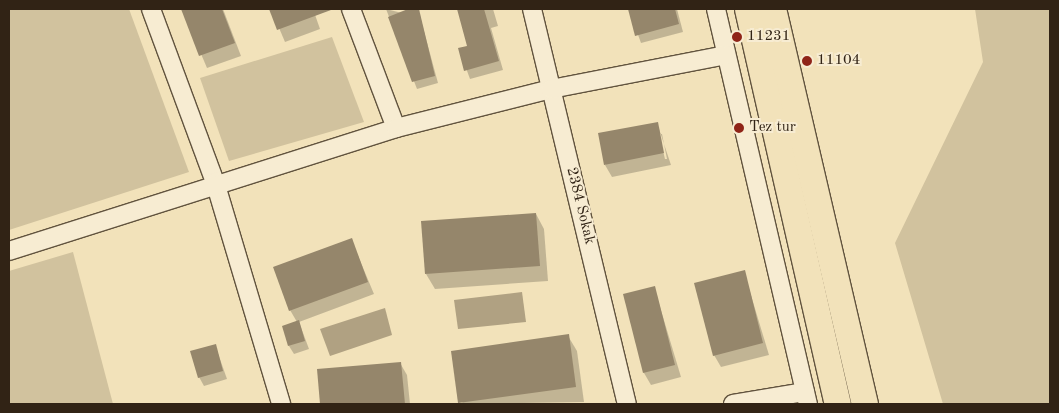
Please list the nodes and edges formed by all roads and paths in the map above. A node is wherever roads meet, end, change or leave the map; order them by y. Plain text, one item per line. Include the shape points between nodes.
1 (151, 9) edge
2 (351, 9) edge
3 (532, 9) edge
4 (716, 9) edge
5 (748, 9) edge
6 (773, 9) edge
7 (726, 55) junction
8 (551, 89) junction
9 (396, 128) junction
10 (216, 182) junction
11 (9, 250) edge
12 (807, 398) edge
13 (281, 404) edge
14 (628, 404) edge
15 (733, 404) edge
16 (838, 404) edge
17 (864, 404) edge

1 - 10 street
2 - 9 street
3 - 8 street, 2384 Sokak
4 - 7 street
5 - 16 main road
6 - 17 main road
7 - 8 street
7 - 12 street
8 - 9 street
8 - 14 street, 2384 Sokak
9 - 10 street
10 - 11 street
10 - 13 street
12 - 15 street

